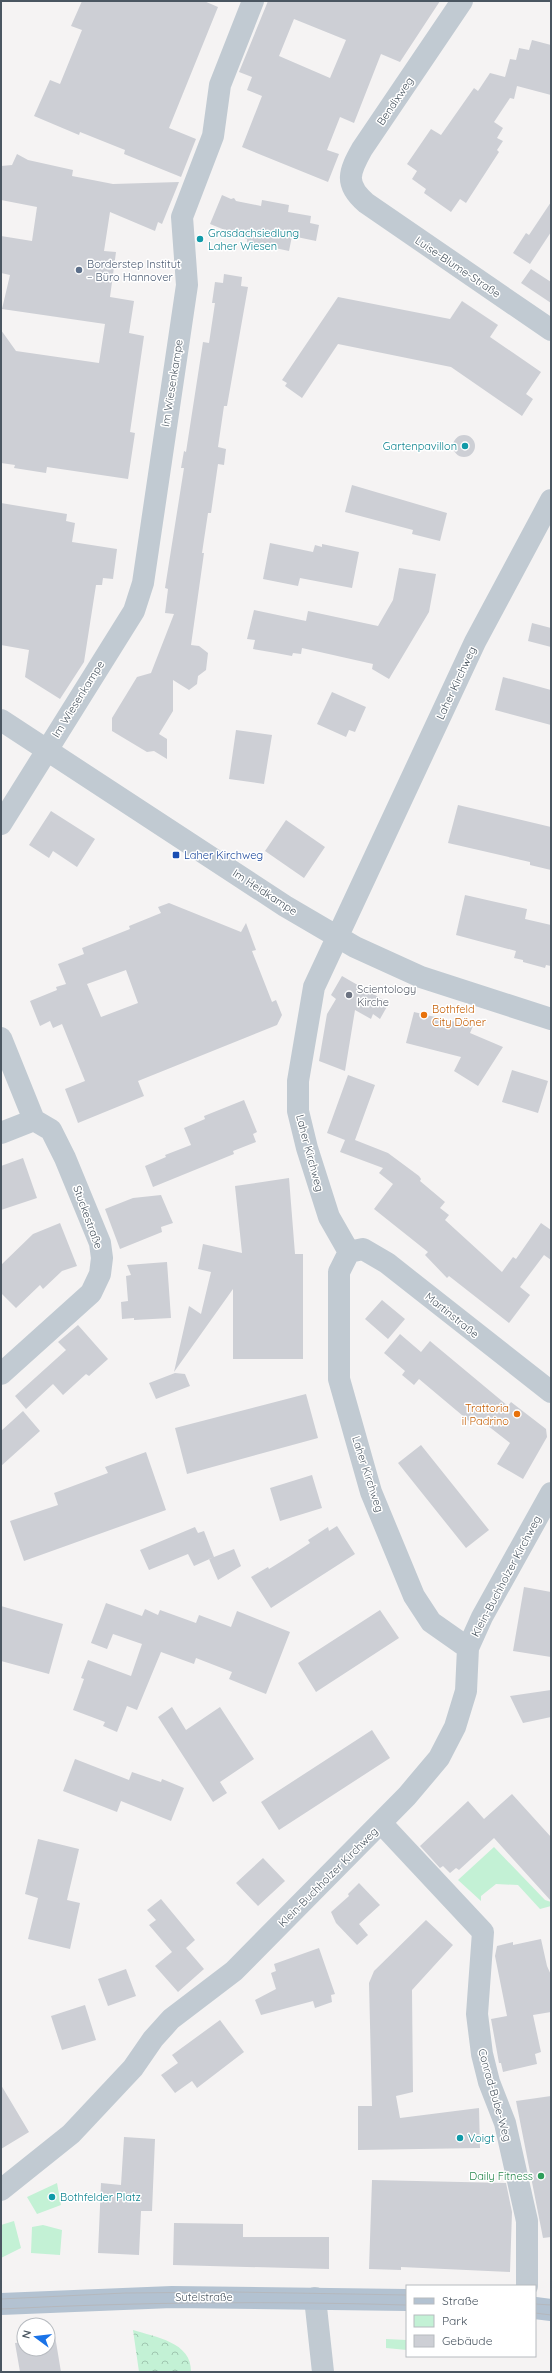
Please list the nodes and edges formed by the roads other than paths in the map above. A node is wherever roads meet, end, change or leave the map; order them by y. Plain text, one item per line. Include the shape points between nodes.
1 (253, 1) edge
2 (462, 1) edge
3 (366, 203) joint
4 (551, 330) edge
5 (551, 500) edge
6 (1, 720) edge
7 (46, 750) junction
8 (1, 824) edge
9 (337, 936) junction
10 (551, 1019) edge
11 (1, 1038) edge
12 (34, 1120) junction
13 (1, 1133) edge
14 (349, 1252) junction
15 (1, 1374) edge
16 (551, 1392) edge
17 (551, 1493) edge
18 (468, 1648) junction
19 (381, 1823) junction
20 (1, 2190) edge
21 (526, 2285) edge
22 (315, 2298) junction
23 (406, 2300) edge
24 (1, 2304) edge
25 (536, 2308) edge
26 (551, 2310) edge
27 (323, 2372) edge

1 - 7 street, Im Wiesenkampe via 220,86 213,136 182,217 187,285 143,583 134,611
2 - 3 street, Bendixweg via 352,167 350,182 354,193
3 - 4 street, Luise-Blume-Straße
5 - 9 street, Laher Kirchweg via 475,642
6 - 7 street, Im Heidkampe
7 - 8 street
7 - 9 street, Im Heidkampe via 286,906
9 - 10 street, Im Heidkampe via 377,958 421,977
9 - 14 street, Laher Kirchweg via 314,987 298,1081 298,1111 329,1217
11 - 12 street
12 - 13 street
12 - 15 street, Stuckestraße via 51,1130 65,1158 100,1243 100,1274 91,1293
14 - 16 street, Martinstraße via 363,1249 387,1263
14 - 18 street, Laher Kirchweg via 339,1272 340,1379 371,1492 414,1596 431,1622
17 - 18 street, Klein-Buchholzer Kirchweg via 482,1617
18 - 19 street, Klein-Buchholzer Kirchweg via 466,1691 455,1727 438,1758
19 - 20 street, Klein-Buchholzer Kirchweg via 234,1971 171,2019 133,2068 71,2134
19 - 21 street, Conrad-Bube-Weg via 483,1932 477,2014 482,2054 505,2123 527,2221
22 - 23 main road, Sutelstraße
22 - 24 main road, Sutelstraße via 124,2297
22 - 27 street
25 - 26 main road

